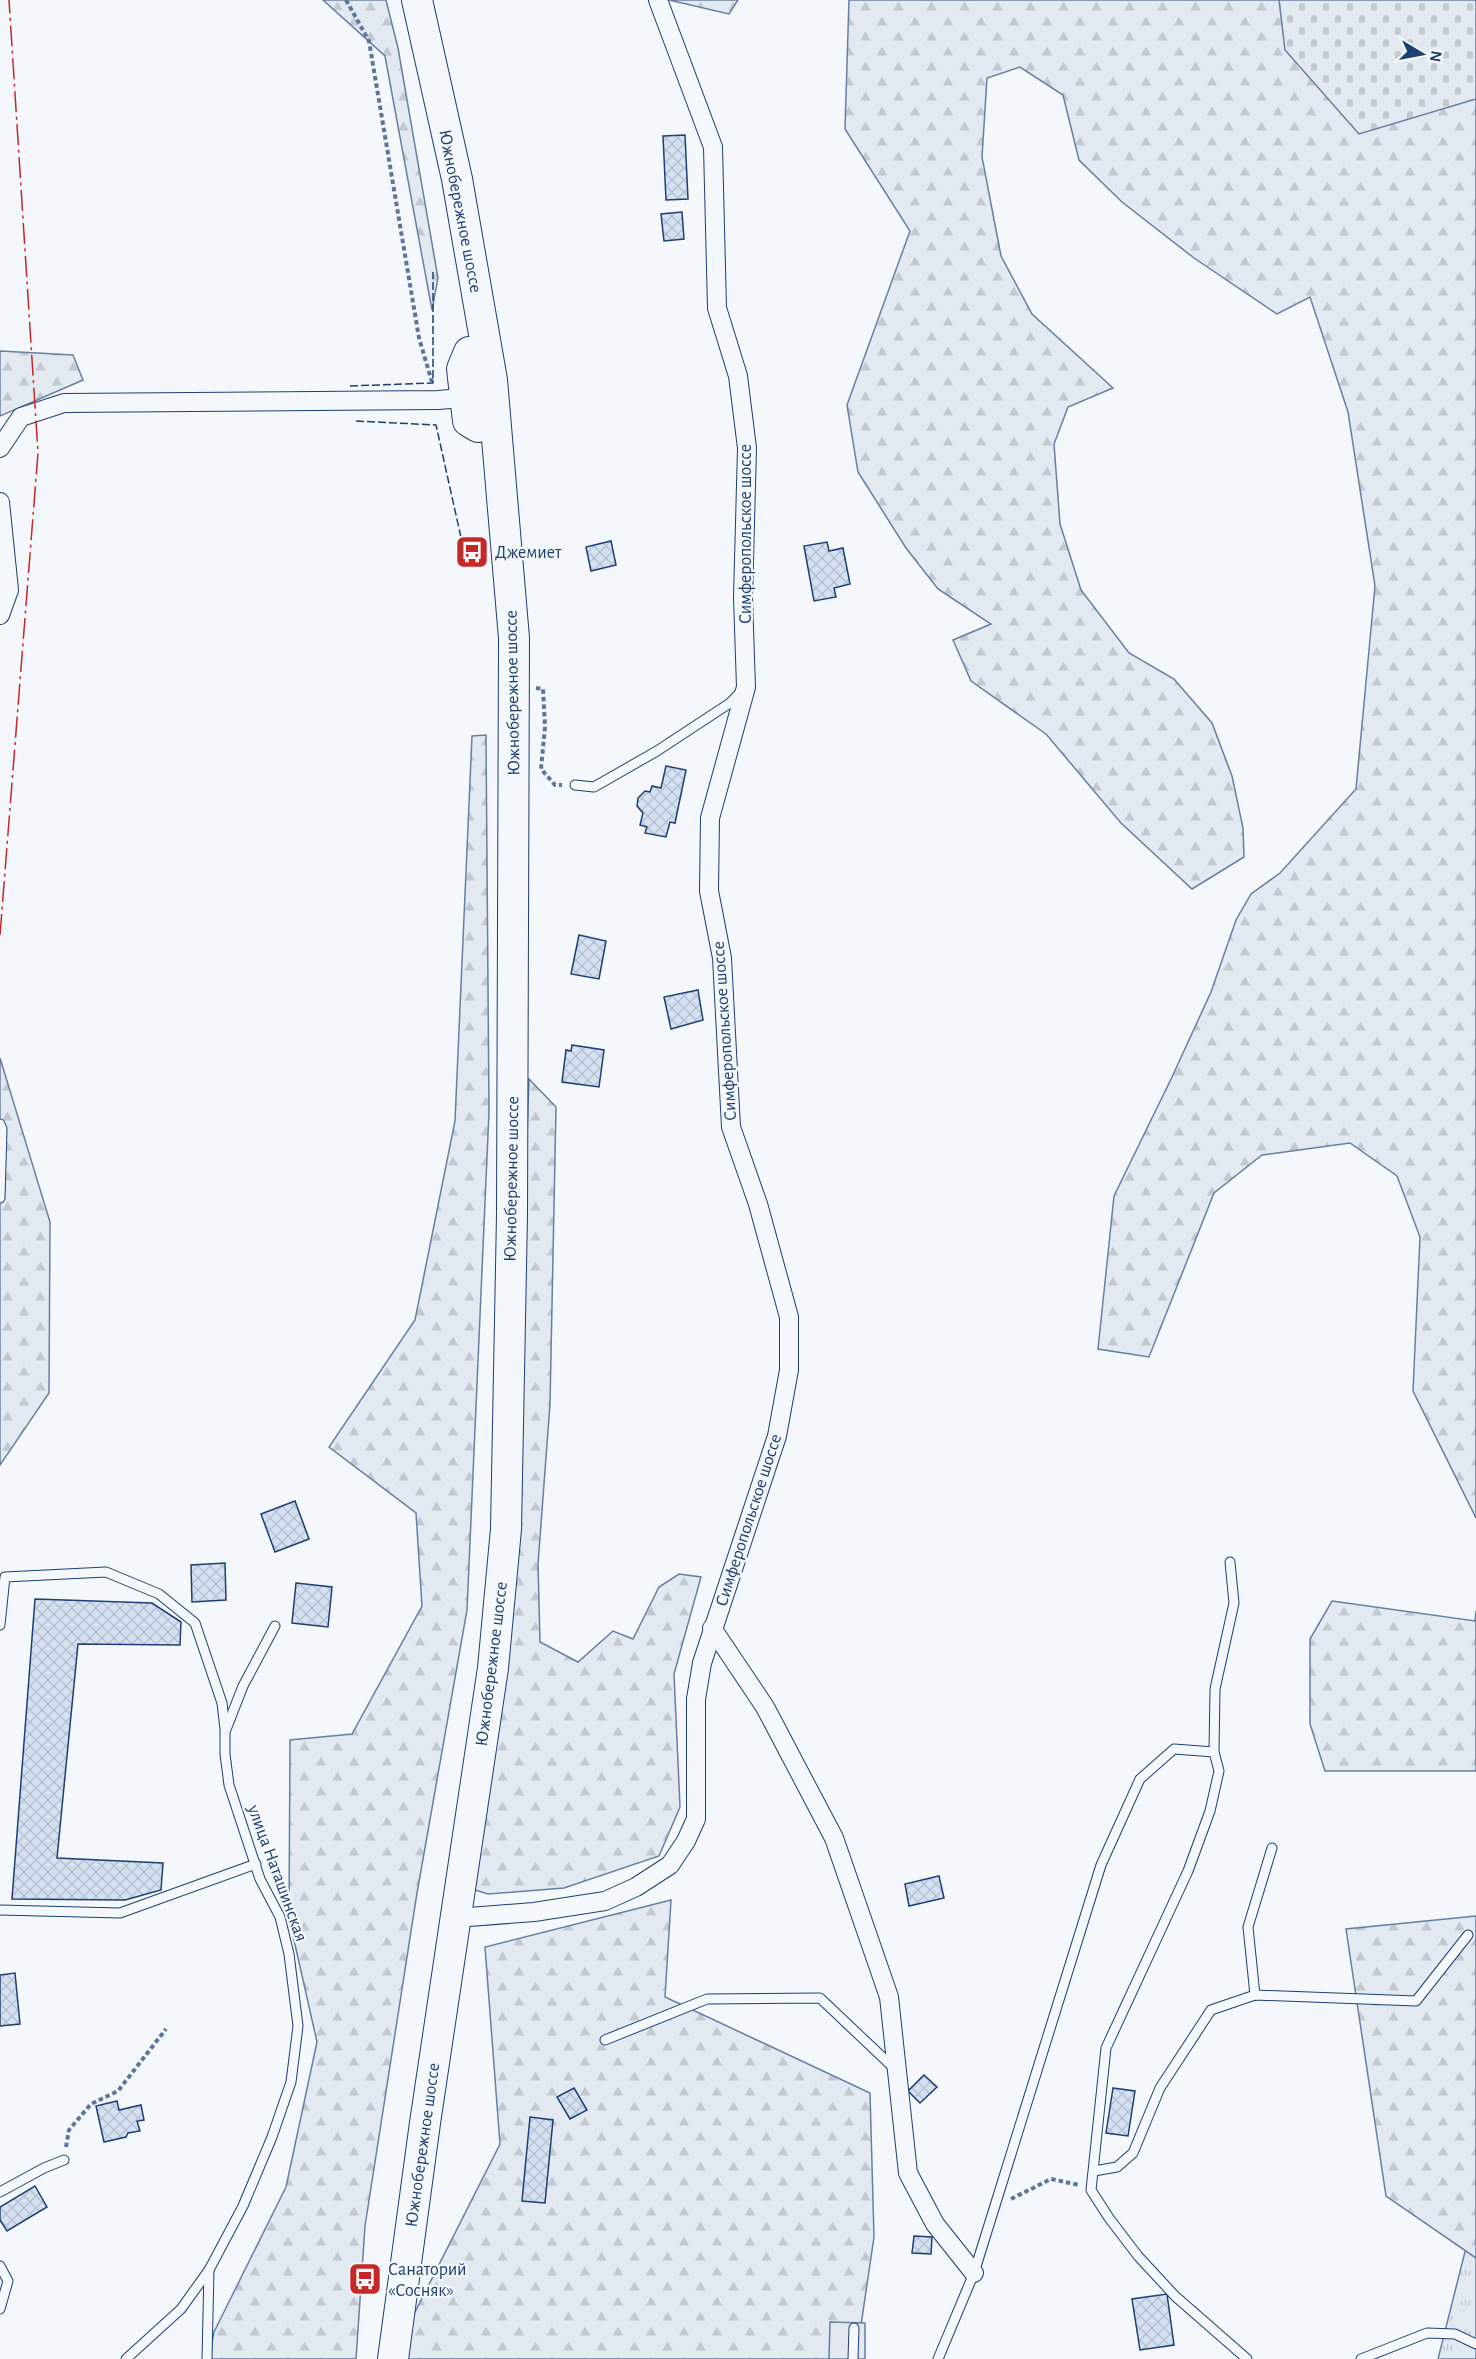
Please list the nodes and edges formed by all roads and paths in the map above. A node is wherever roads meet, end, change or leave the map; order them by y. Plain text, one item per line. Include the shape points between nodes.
1 (346, 0) edge
2 (401, 0) edge
3 (417, 0) edge
4 (658, 0) edge
5 (477, 345) junction
6 (466, 398) junction
7 (0, 448) edge
8 (499, 469) junction
9 (0, 502) edge
10 (0, 615) edge
11 (514, 686) junction
12 (746, 687) junction
13 (575, 785) joint
14 (0, 1124) edge
15 (0, 1198) edge
16 (1230, 1562) dead end
17 (0, 1625) edge
18 (275, 1626) dead end
19 (712, 1628) junction
20 (225, 1732) junction
21 (1214, 1752) junction
22 (1272, 1848) dead end
23 (256, 1864) junction
24 (0, 1910) edge
25 (456, 1918) junction
26 (1468, 1935) dead end
27 (1255, 1995) junction
28 (166, 2029) dead end
29 (605, 2040) dead end
30 (897, 2071) junction
31 (64, 2160) joint
32 (1094, 2171) junction
33 (1091, 2190) junction
34 (0, 2192) edge
35 (994, 2207) junction
36 (0, 2266) edge
37 (209, 2270) junction
38 (974, 2273) junction
39 (0, 2309) edge
40 (854, 2328) dead end
41 (1476, 2344) edge
42 (126, 2359) edge
43 (207, 2359) edge
44 (377, 2359) edge
45 (393, 2359) edge
46 (853, 2359) edge
47 (938, 2359) edge
48 (1247, 2359) edge
49 (1361, 2359) edge

1 - 6 path via 369,41 419,338
2 - 5 highway, Южнобережное шоссе
3 - 5 highway, Южнобережное шоссе via 457,178
4 - 12 street, Симферопольское шоссе via 713,147 717,308 738,375 747,448 742,598
5 - 6 highway, Южнобережное шоссе
5 - 8 highway, Южнобережное шоссе via 495,398
6 - 7 street via 64,403 21,417
6 - 8 highway via 490,461
6 - 44 highway, Южнобережное шоссе via 478,427 497,639 498,1211 491,1526 478,1664 408,2122
8 - 11 highway, Южнобережное шоссе via 514,638
9 - 10 street via 9,590
11 - 13 path via 543,689 541,769 555,785
11 - 25 highway, Южнобережное шоссе via 506,1529 493,1668
12 - 13 lane via 721,709 603,782 594,787
12 - 19 street, Симферопольское шоссе via 710,819 709,891 722,958 731,1127 758,1204 789,1317 789,1370 777,1436
14 - 15 lane
16 - 21 lane via 1234,1603 1215,1689
17 - 20 lane via 5,1577 106,1572 159,1594 195,1623 222,1703
18 - 20 lane, улица Наташинская via 243,1686
19 - 25 street, Симферопольское шоссе via 696,1700 696,1819 670,1865 605,1901
19 - 30 street via 765,1707 834,1838 889,1997
20 - 23 lane, улица Наташинская via 229,1785
21 - 32 lane via 1219,1771 1210,1811 1188,1871 1107,2048
21 - 35 lane via 1174,1749 1140,1779 1101,1864
22 - 27 lane via 1248,1927
23 - 24 lane via 120,1913
23 - 37 lane, улица Наташинская via 280,1917 298,2026 291,2082 272,2138 243,2206
25 - 45 highway, Южнобережное шоссе
26 - 27 lane via 1416,2001
27 - 32 lane via 1211,2010 1160,2088 1133,2153 1117,2167
28 - 31 path via 118,2091 91,2104 69,2130
29 - 30 lane via 707,1999 820,1998
30 - 38 street via 908,2173 935,2224
31 - 34 lane
32 - 33 lane
33 - 35 path via 1051,2179
33 - 48 lane via 1108,2218 1175,2296
35 - 38 lane
36 - 39 lane via 8,2281
37 - 42 lane, улица Наташинская via 181,2309
37 - 43 lane, улица Наташинская
38 - 47 lane
40 - 46 lane
41 - 49 lane via 1455,2334 1427,2333

